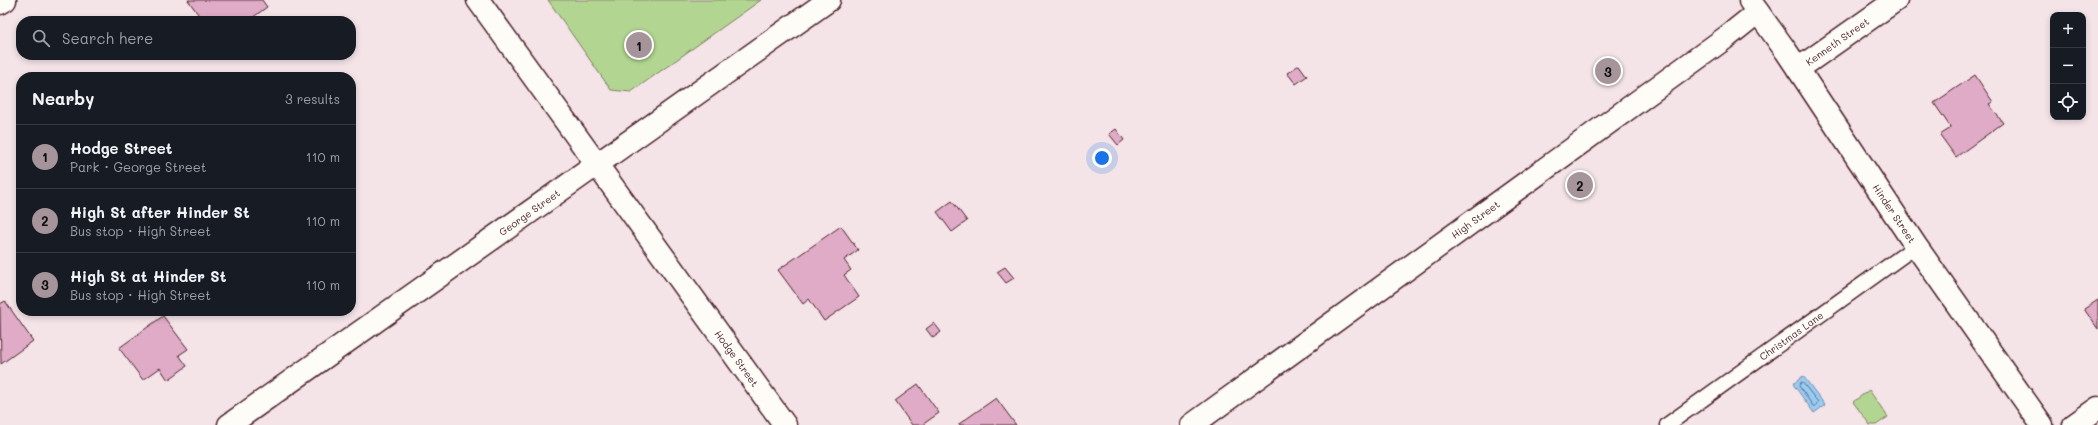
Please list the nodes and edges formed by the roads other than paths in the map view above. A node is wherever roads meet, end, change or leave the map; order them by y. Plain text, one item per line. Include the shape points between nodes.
1 (5, 0) edge
2 (478, 0) edge
3 (829, 0) edge
4 (1896, 0) edge
5 (0, 3) edge
6 (1754, 6) edge
7 (1798, 69) junction
8 (597, 163) junction
9 (1916, 246) junction
10 (2098, 408) edge
11 (229, 425) edge
12 (785, 425) edge
13 (1192, 425) edge
14 (1667, 425) edge
15 (2042, 425) edge
16 (2074, 425) edge

1 - 5 street
2 - 8 street, Hodge Street
3 - 8 street, George Street
4 - 7 street, Kenneth Street
6 - 7 street, Hinder Street
6 - 13 street, High Street via 1722,41
7 - 9 street, Hinder Street
8 - 11 street, George Street
8 - 12 street, Hodge Street
9 - 14 lane, Christmas Lane
9 - 15 street, Hinder Street
10 - 16 street

